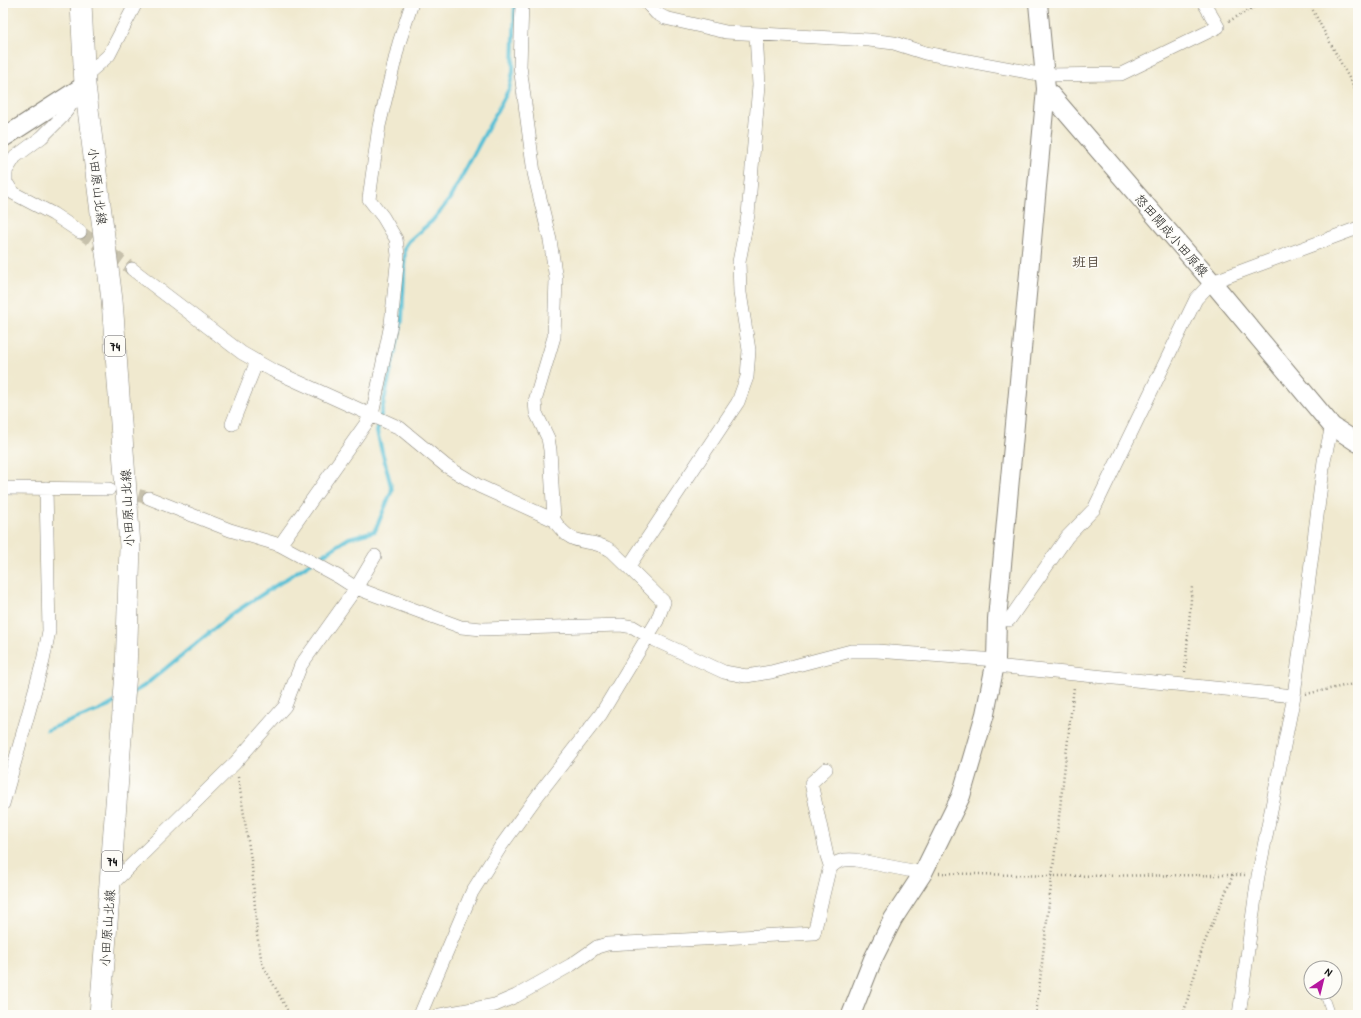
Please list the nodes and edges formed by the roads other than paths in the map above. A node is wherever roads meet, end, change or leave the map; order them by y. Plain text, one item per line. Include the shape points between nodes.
1 (81, 3) edge
2 (136, 3) edge
3 (412, 3) edge
4 (522, 3) edge
5 (646, 3) edge
6 (1038, 3) edge
7 (1204, 3) edge
8 (756, 34) junction
9 (85, 81) junction
10 (1045, 82) junction
11 (3, 138) edge
12 (1358, 228) edge
13 (80, 232) tunnel mouth
14 (132, 269) tunnel mouth
15 (1212, 282) junction
16 (257, 361) junction
17 (372, 415) junction
18 (232, 424) dead end
19 (1332, 426) junction
20 (1358, 443) edge
21 (3, 488) edge
22 (46, 488) junction
23 (109, 489) tunnel mouth
24 (149, 498) tunnel mouth
25 (554, 520) junction
26 (280, 545) junction
27 (375, 556) dead end
28 (629, 566) junction
29 (356, 588) junction
30 (997, 619) junction
31 (648, 636) junction
32 (995, 663) junction
33 (1294, 696) junction
34 (826, 769) dead end
35 (3, 804) edge
36 (831, 868) junction
37 (922, 873) junction
38 (110, 886) junction
39 (1326, 1000) edge
40 (100, 1015) edge
41 (420, 1015) edge
42 (440, 1015) edge
43 (851, 1015) edge
44 (1239, 1015) edge
45 (1331, 1015) edge

1 - 9 main road, 小田原山北線 / 74
2 - 9 street via 109,55
3 - 17 street via 399,43 379,126 369,199 396,239 398,255 391,324
4 - 25 street via 520,66 534,173 550,240 556,279 554,337 535,401 536,413 548,438 550,450
5 - 8 street via 656,13 680,23 726,32
6 - 10 street
7 - 10 street via 1218,26 1121,74
8 - 10 street via 881,42
8 - 28 street via 759,85 748,214 739,262 740,293 749,350 747,377 738,402
9 - 11 street
9 - 13 street via 62,117 42,137 15,157 6,171 6,182 13,193
9 - 38 main road, 小田原山北線 / 74 via 112,300 129,531 124,699
10 - 15 street, 怒田開成小田原線
10 - 30 street
12 - 15 street
14 - 16 street via 242,353
15 - 19 street, 怒田開成小田原線
15 - 30 street via 1196,299 1094,509 1067,537 1009,620
16 - 17 street
16 - 18 street
17 - 25 street via 400,428 446,466 479,486
17 - 26 street
19 - 20 street, 怒田開成小田原線
19 - 33 street via 1324,461
21 - 22 street
22 - 23 street
22 - 35 street via 49,631
24 - 26 street via 230,530
25 - 28 street via 571,539 603,545
26 - 29 street
27 - 29 street
28 - 31 street via 664,602
29 - 31 street via 461,627 482,629 621,625 633,627
29 - 38 street via 301,665 285,706 235,763
30 - 32 street
31 - 32 street via 724,672 746,676 851,651 877,651
31 - 41 street via 600,714 501,846 472,892
32 - 33 street via 1075,674
32 - 37 street via 985,714 961,796
33 - 44 street via 1258,876
34 - 36 street via 811,783
36 - 37 street via 834,864 847,859
36 - 42 street via 814,933 607,944 597,947 571,965 495,1005
37 - 43 street via 873,959
38 - 40 main road, 小田原山北線 / 74
39 - 45 lane

